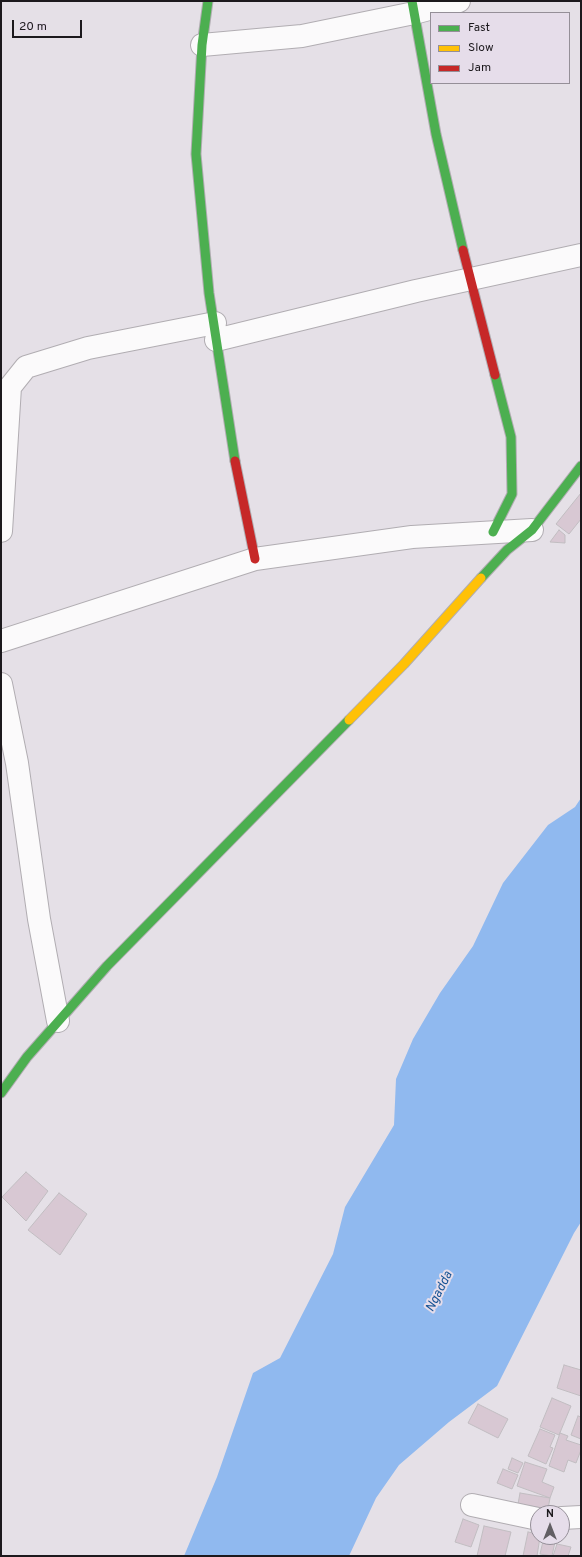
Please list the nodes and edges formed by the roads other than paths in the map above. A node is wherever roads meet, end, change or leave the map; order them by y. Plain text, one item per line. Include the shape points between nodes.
1 (208, 1) edge
2 (459, 1) edge
3 (413, 7) edge
4 (202, 46) junction
5 (581, 255) edge
6 (470, 279) junction
7 (216, 332) junction
8 (4, 457) edge
9 (581, 466) edge
10 (532, 530) junction
11 (1, 531) edge
12 (493, 532) junction
13 (255, 559) junction
14 (1, 641) edge
15 (1, 684) edge
16 (58, 1021) junction
17 (1, 1093) edge
18 (472, 1505) dead end
19 (581, 1517) edge
20 (530, 1518) edge
21 (570, 1518) edge

1 - 4 street
2 - 3 street
3 - 4 street via 302,36
3 - 6 street via 436,134
4 - 7 street via 196,154 209,292
5 - 6 street
6 - 7 street via 318,314
6 - 12 street via 511,437 512,494
7 - 8 street via 88,348 26,367 10,387
7 - 13 street via 235,460
8 - 11 street
9 - 10 street
10 - 12 street
10 - 16 street via 507,550 404,664 107,966
12 - 13 street via 412,537
13 - 14 street
15 - 16 street via 17,763 39,919
16 - 17 street
18 - 20 street
19 - 21 street

